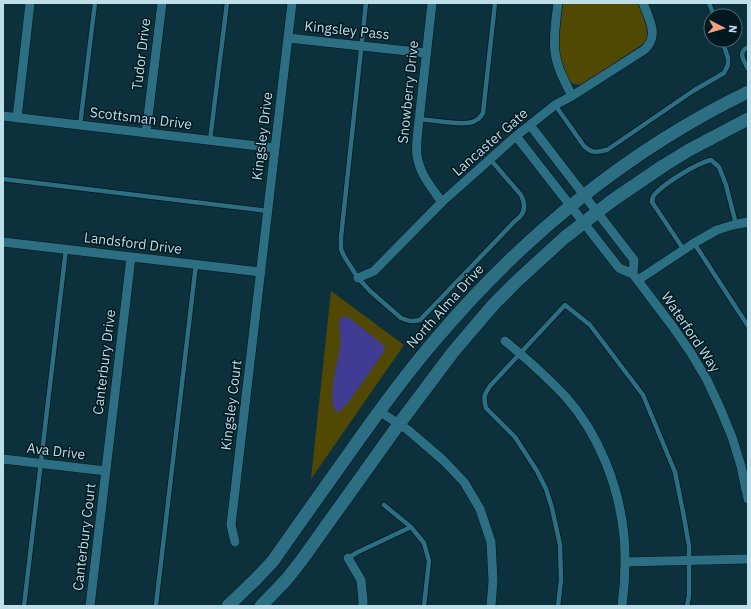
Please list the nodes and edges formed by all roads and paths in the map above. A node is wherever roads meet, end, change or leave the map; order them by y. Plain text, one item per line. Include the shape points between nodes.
1 (30, 3) edge
2 (95, 3) edge
3 (162, 3) edge
4 (227, 3) edge
5 (292, 3) edge
6 (366, 3) edge
7 (432, 3) edge
8 (495, 3) edge
9 (558, 3) edge
10 (643, 3) edge
11 (288, 38) junction
12 (362, 46) junction
13 (748, 47) edge
14 (725, 48) edge
15 (426, 53) junction
16 (748, 69) edge
17 (748, 92) edge
18 (572, 96) junction
19 (555, 105) junction
20 (3, 116) edge
21 (17, 118) junction
22 (419, 119) junction
23 (748, 120) edge
24 (80, 125) junction
25 (530, 125) junction
26 (146, 133) junction
27 (516, 136) junction
28 (210, 140) junction
29 (275, 148) junction
30 (490, 159) junction
31 (3, 179) edge
32 (584, 195) junction
33 (442, 202) junction
34 (570, 206) junction
35 (268, 210) junction
36 (597, 212) junction
37 (583, 222) junction
38 (748, 222) edge
39 (736, 224) junction
40 (3, 242) edge
41 (694, 243) junction
42 (66, 249) junction
43 (684, 250) junction
44 (130, 257) junction
45 (196, 264) junction
46 (261, 272) junction
47 (636, 277) junction
48 (358, 278) junction
49 (748, 326) edge
50 (505, 341) dead end
51 (520, 353) junction
52 (379, 411) junction
53 (399, 424) junction
54 (3, 459) edge
55 (41, 463) junction
56 (106, 471) junction
57 (748, 499) edge
58 (384, 505) dead end
59 (411, 527) junction
60 (235, 542) dead end
61 (348, 558) joint
62 (748, 559) edge
63 (689, 561) junction
64 (625, 562) junction
65 (24, 606) edge
66 (90, 606) edge
67 (155, 606) edge
68 (228, 606) edge
69 (261, 606) edge
70 (363, 606) edge
71 (424, 606) edge
72 (491, 606) edge
73 (558, 606) edge
74 (622, 606) edge
75 (687, 606) edge

1 - 21 street
2 - 24 lane
3 - 26 street, Tudor Drive
4 - 28 lane
5 - 11 street, Kingsley Drive
6 - 12 lane
7 - 15 street, Snowberry Drive
8 - 22 lane via 481,117 476,121 460,124
9 - 18 street via 555,53 561,75
10 - 18 street, Lancaster Gate via 653,31 648,46
11 - 12 street, Kingsley Pass
11 - 29 street, Kingsley Drive
12 - 15 street, Kingsley Pass
12 - 48 lane via 341,237 341,249
13 - 16 lane via 743,51 742,57
14 - 19 lane via 728,65 724,73 693,91 607,150 590,151 584,146
15 - 22 street, Snowberry Drive
17 - 32 main road, North Alma Drive via 673,133
18 - 19 street, Lancaster Gate
19 - 25 street, Lancaster Gate
20 - 21 street, Scottsman Drive
21 - 24 street, Scottsman Drive
22 - 33 street, Snowberry Drive via 418,164
23 - 36 main road via 689,150 631,186
24 - 26 street, Scottsman Drive
25 - 27 street, Lancaster Gate
25 - 32 street, Waterford Way
26 - 28 street, Scottsman Drive
27 - 30 street, Lancaster Gate
27 - 34 street, Waterford Way
28 - 29 street, Scottsman Drive
29 - 35 street, Kingsley Drive
30 - 33 street, Lancaster Gate
30 - 48 lane via 523,199 523,214 420,320 407,321 401,318
31 - 35 lane
32 - 34 main road, North Alma Drive
32 - 36 street, Waterford Way
33 - 48 street, Lancaster Gate via 374,271
34 - 37 street, Waterford Way
34 - 52 main road, North Alma Drive via 502,266 474,295 434,340
35 - 46 street, Kingsley Drive
36 - 37 main road
36 - 47 street, Waterford Way via 634,260
37 - 47 street, Waterford Way via 619,268
37 - 53 main road via 494,304 453,352
38 - 39 street
39 - 41 street via 717,230
39 - 43 lane via 719,167 711,160 703,162 665,184 654,195 652,202
40 - 42 street, Landsford Drive
41 - 43 street
41 - 49 lane
42 - 44 street, Landsford Drive
42 - 55 lane
43 - 47 street
44 - 45 street, Landsford Drive
44 - 56 street, Canterbury Drive
45 - 46 street, Landsford Drive
45 - 67 lane
46 - 60 street, Kingsley Court via 231,525
47 - 57 street, Waterford Way via 691,353 707,380 732,437
50 - 51 street
51 - 63 lane via 565,305 590,325 643,395 674,472 684,516
51 - 64 street via 566,397 595,439 615,486 621,511
51 - 73 lane via 484,394 484,402 486,408 515,437 546,489 560,544 561,580
52 - 53 street
52 - 68 main road, North Alma Drive via 273,560
53 - 69 main road via 301,561
53 - 72 street via 443,460 464,482 480,509 491,542
54 - 55 street, Ava Drive
55 - 56 street, Ava Drive
55 - 65 lane
56 - 66 street, Canterbury Court
58 - 59 lane
59 - 61 lane
59 - 71 lane via 424,543 429,561
61 - 70 street via 361,580
62 - 63 street
63 - 64 street
63 - 75 lane
64 - 74 street

